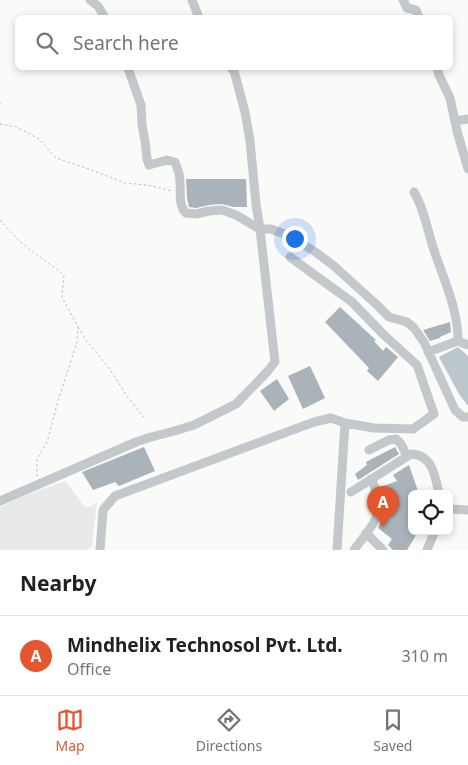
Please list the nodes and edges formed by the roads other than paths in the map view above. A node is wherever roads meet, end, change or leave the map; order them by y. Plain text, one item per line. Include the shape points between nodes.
1 (192, 0) edge
2 (402, 0) edge
3 (96, 2) edge
4 (104, 15) edge
5 (198, 15) edge
6 (418, 15) edge
7 (129, 70) edge
8 (233, 70) edge
9 (438, 70) edge
10 (468, 119) edge
11 (455, 122) junction
12 (468, 169) edge
13 (414, 192) dead end
14 (260, 229) junction
15 (290, 257) dead end
16 (458, 341) junction
17 (468, 344) edge
18 (428, 352) junction
19 (468, 417) edge
20 (345, 423) junction
21 (369, 450) dead end
22 (407, 456) junction
23 (371, 479) junction
24 (436, 481) junction
25 (434, 490) edge
26 (438, 490) edge
27 (351, 492) dead end
28 (0, 501) edge
29 (453, 509) edge
30 (468, 510) edge
31 (366, 533) junction
32 (433, 535) edge
33 (100, 550) edge
34 (337, 550) edge
35 (354, 550) edge
36 (383, 550) edge
37 (427, 550) edge

1 - 5 street
2 - 6 street
3 - 4 street
7 - 14 street via 142,105 149,165 166,160 174,162 182,209 196,214 222,210
8 - 14 street via 250,140
9 - 11 street via 450,98
10 - 11 street
11 - 12 street
13 - 16 street via 455,309
14 - 18 street via 287,236 314,251 390,317 407,322 414,328
14 - 28 street via 274,362 267,372 236,404 194,425 144,440
15 - 20 street via 352,302 417,366 434,414 413,429
16 - 17 street
16 - 18 street
18 - 19 street via 455,410 462,417
20 - 33 street via 331,418 314,422 115,496 103,510
20 - 34 street
21 - 22 street via 396,438
22 - 23 street
22 - 24 street via 418,454 426,458
23 - 27 street
23 - 31 street via 380,508
24 - 25 street
24 - 26 street
29 - 30 street
31 - 35 street
31 - 36 street
32 - 37 street

